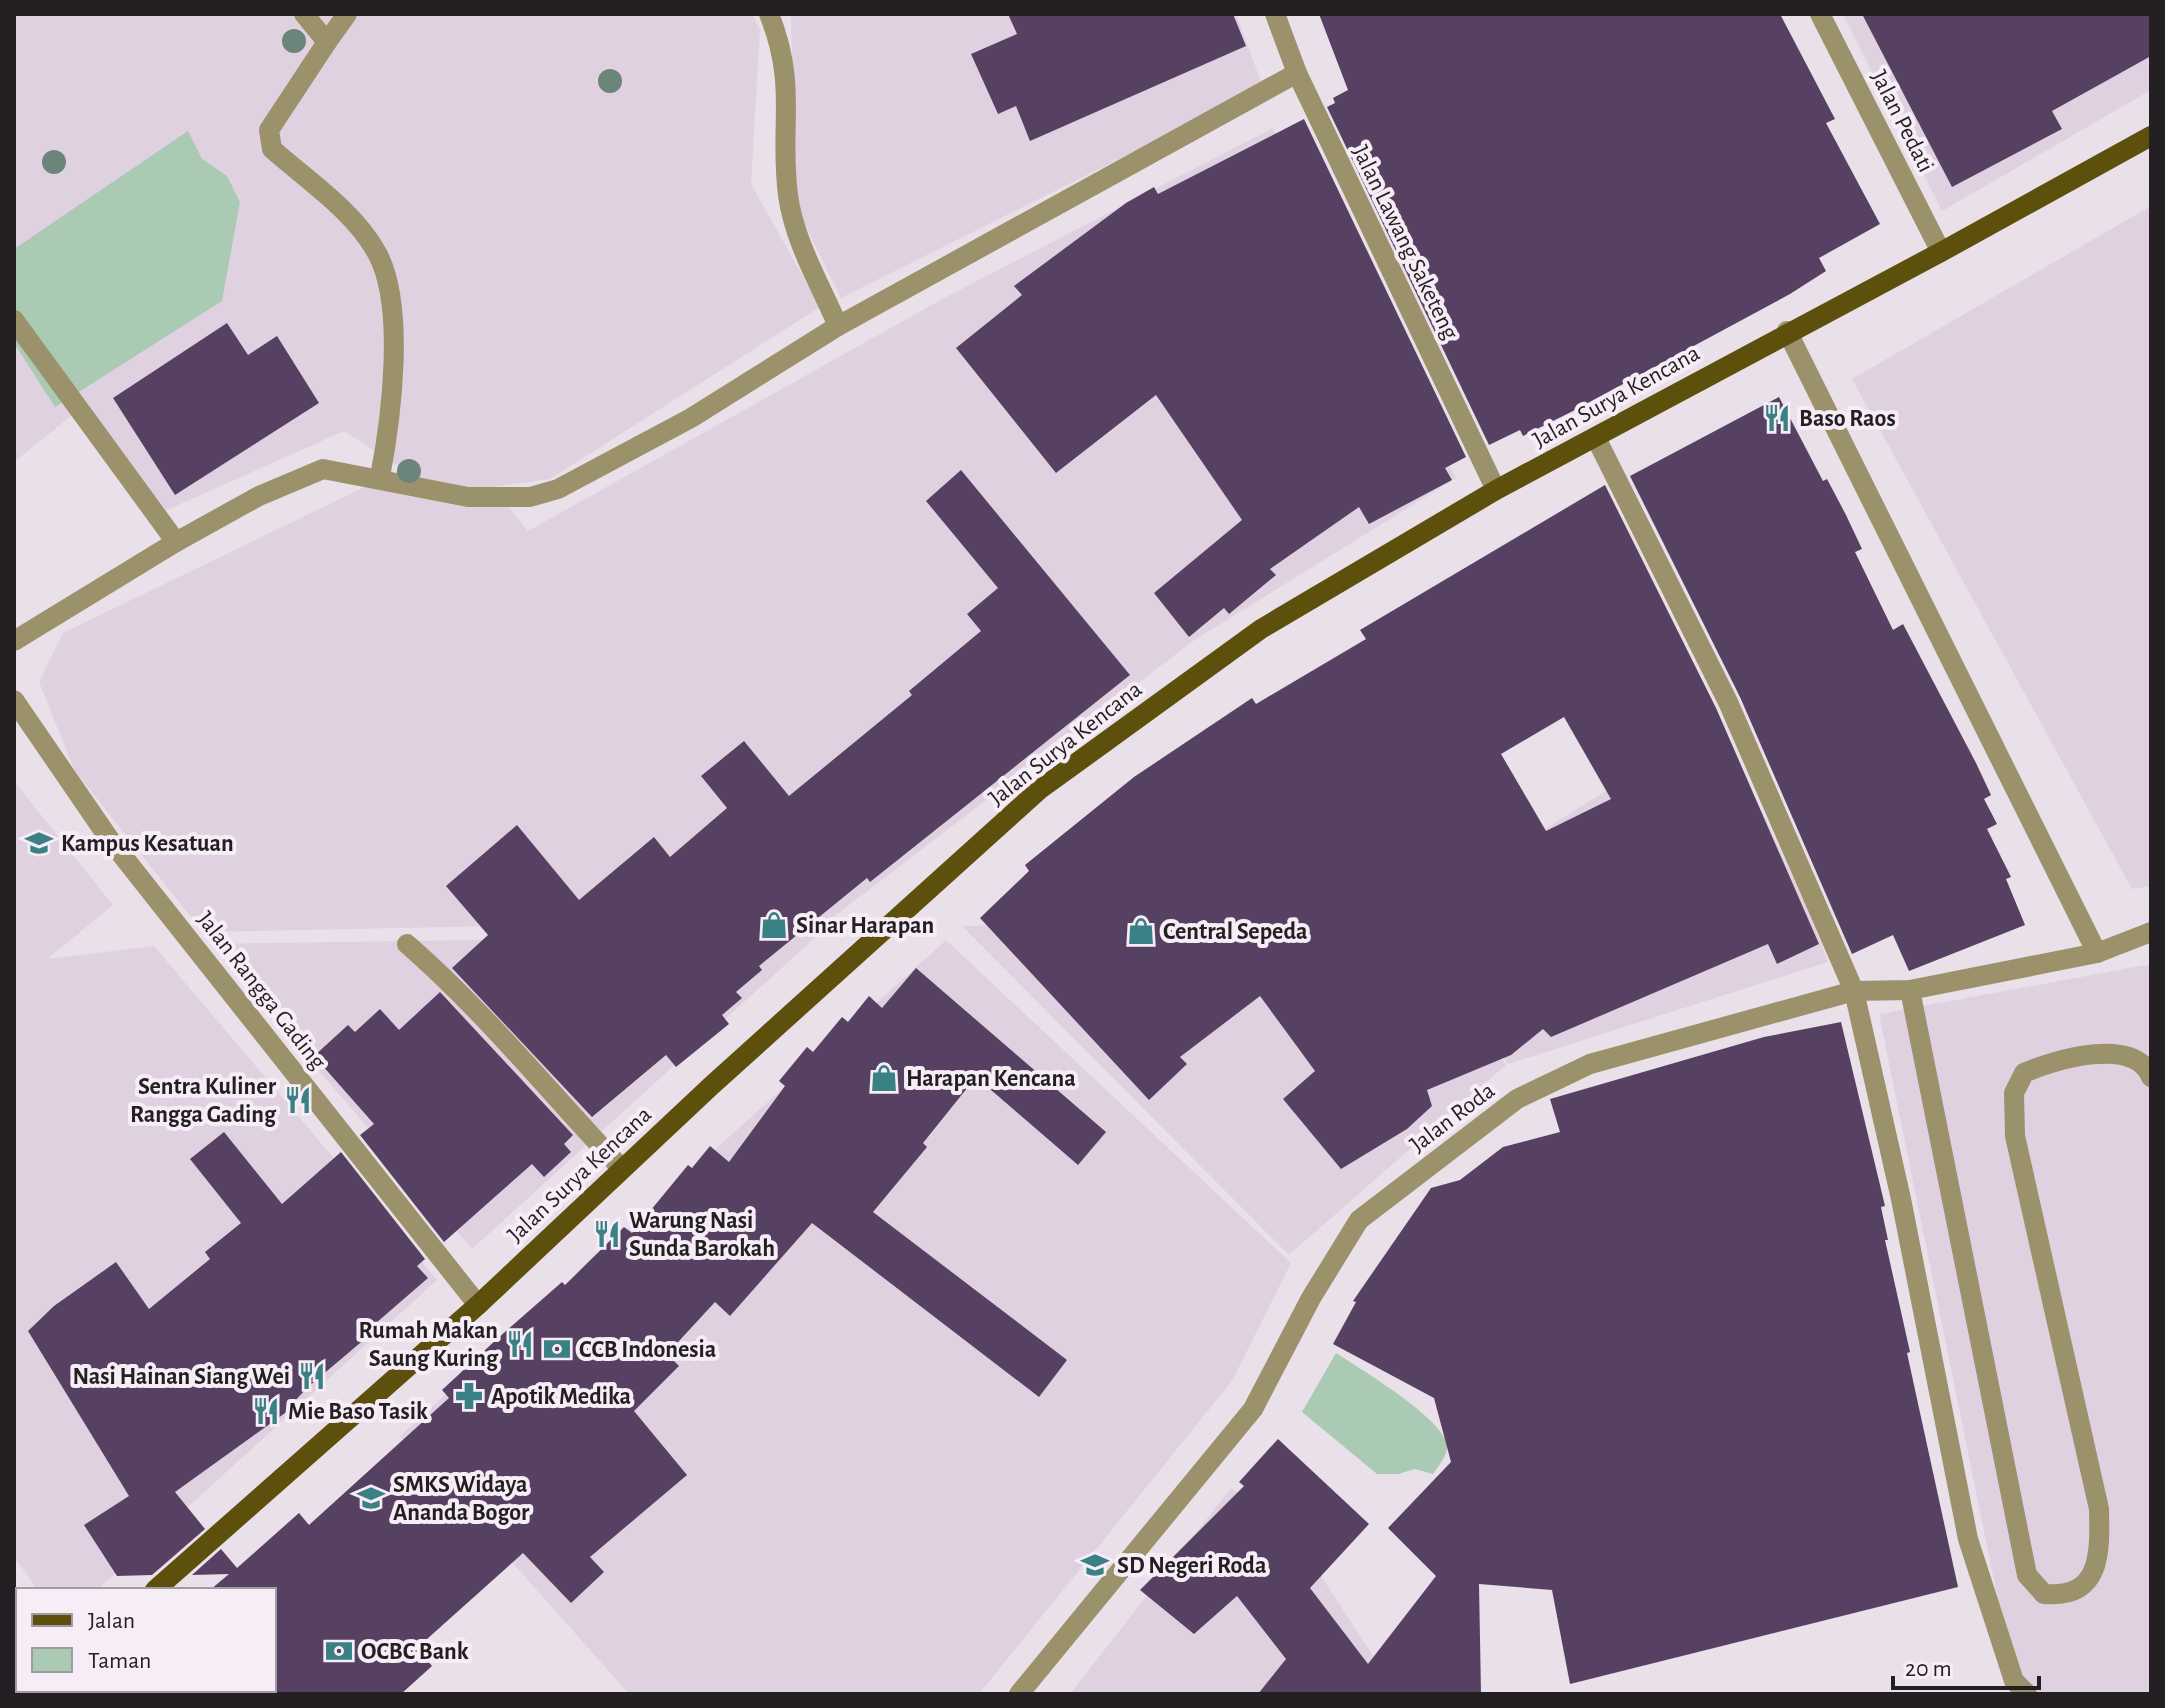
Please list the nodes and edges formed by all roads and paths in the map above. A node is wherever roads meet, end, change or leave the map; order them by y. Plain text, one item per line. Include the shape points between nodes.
1 (304, 14) edge
2 (347, 14) edge
3 (769, 14) edge
4 (1275, 14) edge
5 (1820, 14) edge
6 (327, 42) junction
7 (1297, 73) junction
8 (2151, 136) edge
9 (1941, 252) junction
10 (14, 320) edge
11 (838, 326) junction
12 (1787, 331) junction
13 (1596, 438) junction
14 (380, 477) junction
15 (1496, 490) junction
16 (176, 542) junction
17 (14, 641) edge
18 (14, 700) edge
19 (2151, 932) edge
20 (407, 944) dead end
21 (2097, 953) junction
22 (1910, 990) junction
23 (1854, 991) junction
24 (2151, 1077) edge
25 (622, 1169) junction
26 (478, 1305) junction
27 (157, 1588) edge
28 (1019, 1694) edge
29 (2027, 1694) edge

1 - 6 street
2 - 6 street
3 - 11 street via 787,70 792,217
4 - 7 street, Jalan Lawang Saketeng
5 - 9 street, Jalan Pedati
6 - 14 street via 269,130 272,149 354,221 378,254 389,296 392,373 392,414
7 - 11 street
7 - 15 street, Jalan Lawang Saketeng
8 - 9 main road, Jalan Surya Kencana
9 - 12 main road, Jalan Surya Kencana
10 - 16 street
11 - 14 street via 691,418 558,489 530,497 468,497
12 - 13 main road, Jalan Surya Kencana
12 - 21 street
13 - 15 main road, Jalan Surya Kencana
13 - 23 street via 1728,702
14 - 16 street via 323,469 259,496
15 - 25 main road, Jalan Surya Kencana via 1261,629 1039,790
16 - 17 street
18 - 26 street, Jalan Rangga Gading via 110,840
19 - 21 street, Jalan Roda
20 - 25 street via 511,1044
21 - 22 street, Jalan Roda
22 - 23 street, Jalan Roda
22 - 24 street via 2027,1575 2044,1594 2060,1595 2089,1580 2100,1554 2099,1509 2015,1136 2014,1093 2024,1073 2050,1061 2106,1053 2133,1059
23 - 28 street, Jalan Roda via 1590,1064 1517,1099 1359,1220 1253,1409
23 - 29 street via 1968,1539 2014,1681
25 - 26 main road, Jalan Surya Kencana
26 - 27 main road, Jalan Surya Kencana

